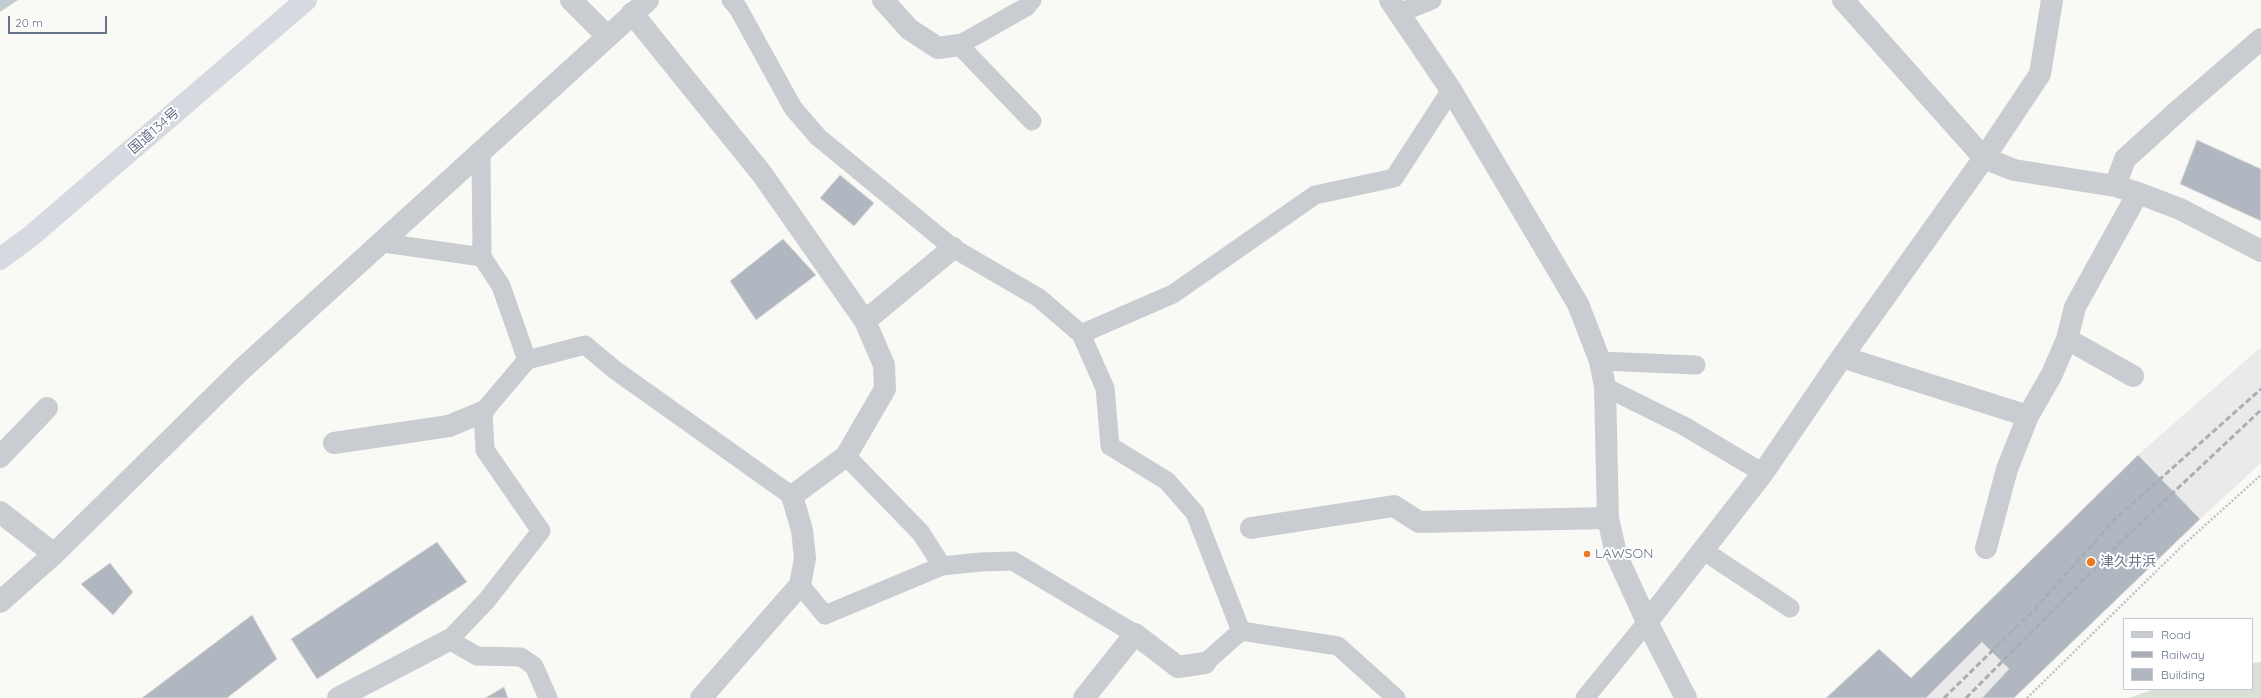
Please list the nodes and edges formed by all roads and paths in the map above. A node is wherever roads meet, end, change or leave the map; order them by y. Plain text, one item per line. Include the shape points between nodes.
1 (306, 0) edge
2 (571, 0) edge
3 (731, 0) edge
4 (883, 0) edge
5 (1032, 0) edge
6 (1432, 0) edge
7 (1843, 0) edge
8 (2052, 0) edge
9 (1395, 6) edge
10 (640, 7) edge
11 (607, 36) junction
12 (2261, 39) edge
13 (959, 45) junction
14 (1451, 90) junction
15 (1032, 121) dead end
16 (481, 152) junction
17 (1984, 158) junction
18 (2115, 186) junction
19 (2138, 193) junction
20 (384, 243) junction
21 (953, 248) junction
22 (2261, 251) edge
23 (482, 257) junction
24 (0, 259) edge
25 (865, 321) junction
26 (1081, 334) junction
27 (2067, 339) junction
28 (1842, 357) junction
29 (527, 360) junction
30 (1600, 361) junction
31 (1696, 365) dead end
32 (2132, 376) dead end
33 (1605, 387) junction
34 (47, 408) dead end
35 (482, 412) junction
36 (2028, 416) junction
37 (334, 443) dead end
38 (846, 456) junction
39 (0, 457) edge
40 (1763, 473) junction
41 (2261, 475) edge
42 (792, 496) junction
43 (0, 512) edge
44 (1608, 518) junction
45 (1251, 528) dead end
46 (1986, 548) dead end
47 (1704, 551) junction
48 (54, 554) junction
49 (942, 566) junction
50 (800, 585) junction
51 (0, 602) edge
52 (1790, 608) dead end
53 (1646, 622) junction
54 (1241, 631) junction
55 (1135, 634) junction
56 (448, 640) junction
57 (1205, 663) joint
58 (338, 698) edge
59 (548, 698) edge
60 (702, 698) edge
61 (1084, 698) edge
62 (1396, 698) edge
63 (1585, 698) edge
64 (1686, 698) edge
65 (2027, 698) edge

1 - 24 highway, 国道134号 via 31,236
2 - 11 street
3 - 21 lane via 738,8 793,108 818,137
4 - 13 street via 909,29 938,48
5 - 13 lane via 1026,7
6 - 9 lane
7 - 17 street
8 - 17 street via 2040,74
9 - 14 street
10 - 11 street
10 - 25 street
11 - 16 street
12 - 18 street via 2125,159
13 - 15 lane
14 - 26 lane via 1394,178 1315,195 1173,294
14 - 30 street via 1578,304
16 - 20 street
16 - 23 lane
17 - 18 street via 2014,170
17 - 28 street
18 - 19 street
19 - 22 street via 2180,210
19 - 27 street via 2075,307
20 - 23 lane
20 - 48 street via 241,370
21 - 25 street
21 - 26 lane via 1039,298
23 - 29 lane via 501,286
25 - 38 street via 884,365 885,389
26 - 54 lane via 1105,388 1110,446 1167,481 1195,513
27 - 32 street
27 - 36 street via 2052,374
28 - 36 street
28 - 40 street
29 - 35 lane
29 - 42 lane via 585,345
30 - 31 lane
30 - 33 street
33 - 40 lane via 1684,426
33 - 44 street
34 - 39 street
35 - 37 street via 449,426
35 - 56 lane via 485,450 541,530 487,600
36 - 46 street via 2007,469
38 - 42 street
38 - 49 lane via 921,533
40 - 47 street
41 - 65 path via 2181,547
42 - 50 street via 802,530 806,558
43 - 48 street
44 - 45 street via 1419,522 1394,506
44 - 53 street via 1616,554
47 - 52 lane
47 - 53 street
48 - 51 street
49 - 50 lane via 825,615
49 - 55 lane via 1013,561
50 - 60 street
53 - 63 lane
53 - 64 street
54 - 57 lane
54 - 62 lane via 1338,646
55 - 57 street via 1178,667
55 - 61 street
56 - 58 street
56 - 59 lane via 477,656 521,657 534,666

